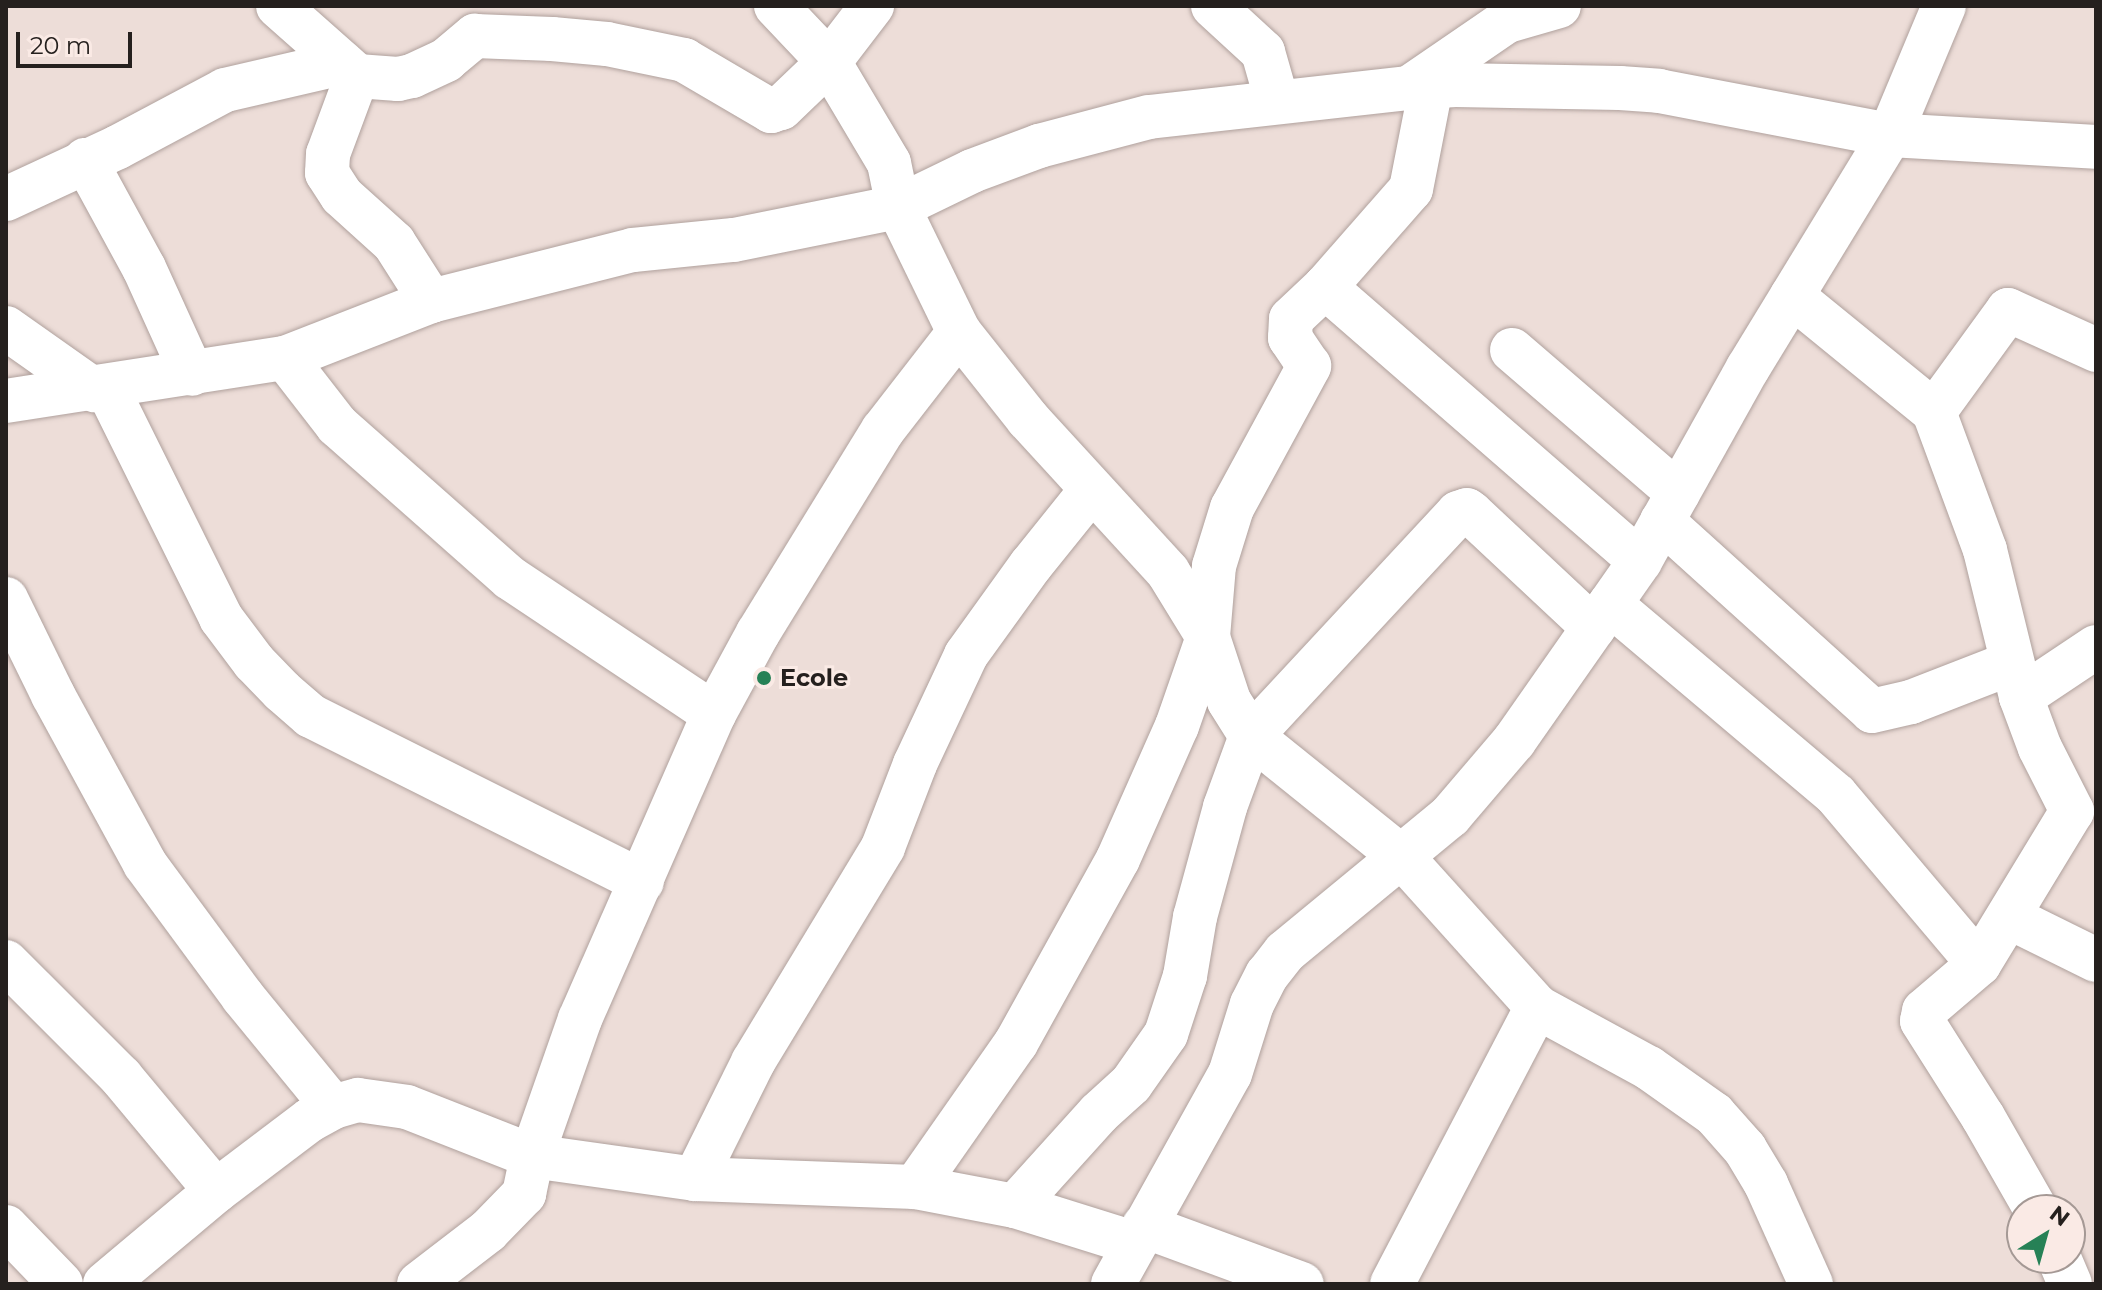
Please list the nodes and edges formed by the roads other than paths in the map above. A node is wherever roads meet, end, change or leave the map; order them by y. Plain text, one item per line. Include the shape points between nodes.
1 (278, 6) edge
2 (776, 6) edge
3 (872, 6) edge
4 (1213, 6) edge
5 (1559, 6) edge
6 (1944, 6) edge
7 (1499, 13) edge
8 (482, 21) edge
9 (829, 62) junction
10 (350, 69) junction
11 (1420, 88) junction
12 (1277, 101) junction
13 (1890, 135) junction
14 (2096, 147) edge
15 (85, 160) junction
16 (6, 199) edge
17 (898, 207) junction
18 (1325, 287) junction
19 (1792, 296) junction
20 (431, 301) junction
21 (6, 328) edge
22 (959, 332) junction
23 (1512, 350) dead end
24 (2096, 350) edge
25 (285, 358) junction
26 (192, 374) junction
27 (101, 389) junction
28 (6, 401) edge
29 (1934, 412) junction
30 (1092, 489) junction
31 (1670, 507) junction
32 (1640, 561) junction
33 (6, 599) edge
34 (1602, 616) junction
35 (1208, 637) junction
36 (2096, 647) edge
37 (2016, 680) junction
38 (714, 714) junction
39 (1251, 736) junction
40 (1403, 858) junction
41 (642, 882) junction
42 (2009, 917) junction
43 (2096, 960) edge
44 (6, 962) edge
45 (1979, 964) junction
46 (1537, 1007) junction
47 (333, 1107) junction
48 (532, 1156) junction
49 (695, 1179) junction
50 (915, 1187) junction
51 (216, 1191) junction
52 (2027, 1194) edge
53 (1015, 1206) junction
54 (6, 1227) edge
55 (1138, 1234) junction
56 (61, 1284) edge
57 (105, 1284) edge
58 (419, 1284) edge
59 (1113, 1284) edge
60 (1302, 1284) edge
61 (1392, 1284) edge
62 (1811, 1284) edge

1 - 10 street
2 - 9 street
3 - 9 street
4 - 12 street via 1263,52
5 - 7 street
6 - 13 street
7 - 11 street
8 - 9 street via 552,39 684,60 771,111 781,108
8 - 10 street via 446,60 412,76 398,79
9 - 17 street via 889,163
10 - 15 street via 225,90
10 - 20 street via 327,173 342,196 394,243
11 - 12 street
11 - 13 street via 1659,91
11 - 18 street via 1411,189
12 - 17 street via 1149,117 1039,146
13 - 14 street
13 - 19 street
15 - 16 street
15 - 26 street via 144,268
17 - 20 street via 734,240 633,250
17 - 22 street
18 - 32 street
18 - 35 street via 1289,325 1290,338 1309,366 1232,508 1214,566
19 - 29 street
19 - 31 street
20 - 25 street
21 - 27 street
22 - 30 street
22 - 38 street via 883,430
23 - 31 street
24 - 29 street via 2008,310
25 - 26 street
25 - 38 street via 337,425 510,578
26 - 27 street
27 - 28 street
27 - 41 street via 221,618 282,691 311,716
29 - 37 street via 1985,550
30 - 35 street via 1168,572
30 - 49 street via 966,655 883,847 753,1062
31 - 32 street
31 - 37 street via 1872,711
32 - 34 street
33 - 47 street via 145,864
34 - 39 street via 1463,510
34 - 40 street via 1514,741 1450,816
34 - 45 street via 1836,795
35 - 39 street via 1229,701
35 - 50 street via 1177,726 1118,859 1016,1043
36 - 37 street
37 - 42 street via 2040,748 2072,811
38 - 41 street
39 - 40 street
39 - 53 street via 1228,799 1166,1034 1131,1084
40 - 46 street
40 - 55 street via 1285,952 1267,975 1230,1074
41 - 48 street via 580,1019
42 - 43 street
42 - 45 street
44 - 51 street via 121,1077
45 - 52 street via 1924,1011 1922,1021
46 - 61 street
46 - 62 street via 1649,1068 1723,1123 1766,1184
47 - 48 street via 358,1100 392,1102
47 - 51 street
48 - 49 street
48 - 58 street via 524,1194 515,1205
49 - 50 street
50 - 53 street
51 - 57 street
53 - 55 street
54 - 56 street
55 - 59 street
55 - 60 street

